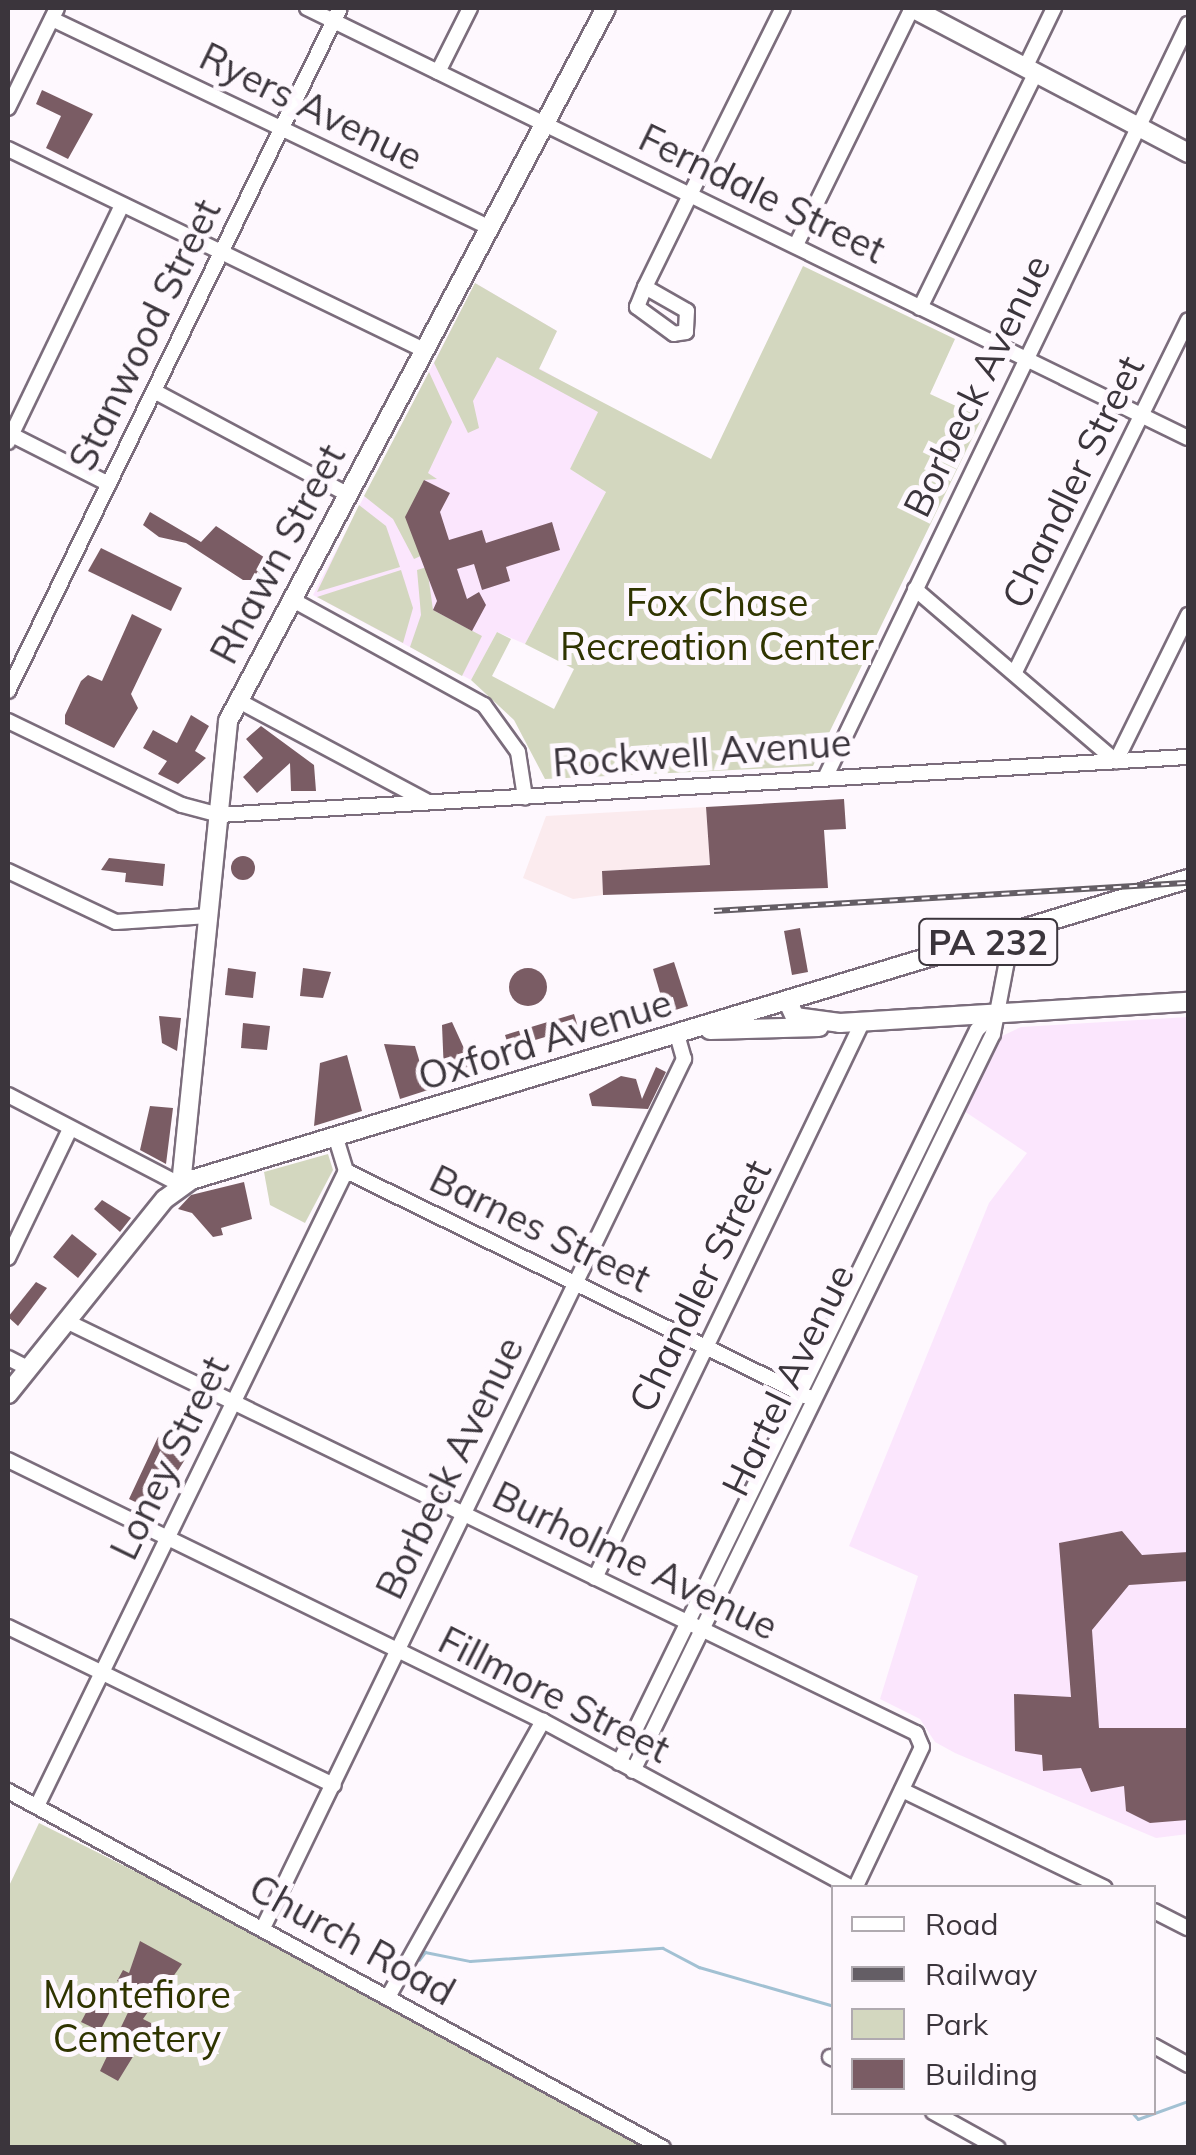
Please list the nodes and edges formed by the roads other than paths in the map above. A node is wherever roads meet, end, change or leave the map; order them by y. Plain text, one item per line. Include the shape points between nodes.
1 (307, 8) edge
2 (470, 8) edge
3 (606, 8) edge
4 (783, 8) edge
5 (912, 8) edge
6 (1054, 8) edge
7 (54, 13) edge
8 (337, 14) edge
9 (1188, 24) edge
10 (1030, 71) junction
11 (438, 72) junction
12 (8, 108) edge
13 (544, 124) junction
14 (1139, 126) junction
15 (282, 128) junction
16 (8, 149) edge
17 (1188, 153) edge
18 (690, 195) junction
19 (122, 205) junction
20 (488, 227) junction
21 (796, 245) junction
22 (222, 252) junction
23 (645, 287) dead end
24 (920, 308) junction
25 (1188, 320) edge
26 (423, 350) junction
27 (1026, 359) junction
28 (154, 391) junction
29 (1142, 414) junction
30 (9, 437) edge
31 (1188, 438) edge
32 (109, 484) junction
33 (348, 494) junction
34 (915, 589) junction
35 (291, 599) junction
36 (1188, 615) edge
37 (1016, 672) junction
38 (8, 690) edge
39 (237, 700) junction
40 (8, 721) edge
41 (1188, 757) edge
42 (1116, 761) junction
43 (825, 778) junction
44 (526, 796) junction
45 (428, 802) junction
46 (219, 815) junction
47 (8, 871) edge
48 (1188, 879) edge
49 (209, 916) junction
50 (1012, 934) junction
51 (788, 1002) junction
52 (1188, 1002) edge
53 (994, 1015) junction
54 (863, 1022) junction
55 (840, 1023) junction
56 (686, 1032) junction
57 (8, 1095) edge
58 (70, 1129) junction
59 (334, 1136) junction
60 (346, 1170) junction
61 (181, 1185) junction
62 (8, 1258) edge
63 (577, 1283) junction
64 (66, 1321) junction
65 (706, 1347) junction
66 (8, 1358) edge
67 (28, 1368) junction
68 (8, 1394) edge
69 (807, 1396) junction
70 (234, 1402) junction
71 (8, 1460) edge
72 (465, 1515) junction
73 (166, 1538) junction
74 (595, 1578) junction
75 (688, 1623) junction
76 (8, 1626) edge
77 (704, 1631) junction
78 (396, 1650) junction
79 (101, 1673) junction
80 (543, 1721) junction
81 (626, 1767) junction
82 (334, 1785) junction
83 (8, 1790) edge
84 (902, 1790) junction
85 (37, 1806) junction
86 (848, 1885) edge
87 (855, 1885) edge
88 (1100, 1885) edge
89 (1156, 1912) edge
90 (263, 1928) junction
91 (1188, 1928) edge
92 (388, 1997) junction
93 (1156, 2047) edge
94 (1188, 2065) edge
95 (938, 2115) edge
96 (663, 2148) edge
97 (998, 2148) edge

1 - 8 street, Ferndale Street
2 - 11 street
3 - 13 main road, Rhawn Street
4 - 18 street
5 - 10 main road
5 - 21 street
6 - 10 street
7 - 12 street
7 - 15 street, Ryers Avenue
8 - 11 street, Ferndale Street
8 - 15 street, Stanwood Street
9 - 14 street, Borbeck Avenue
10 - 14 main road
10 - 24 street
11 - 13 street, Ferndale Street
13 - 18 street, Ferndale Street
13 - 20 main road, Rhawn Street
14 - 17 main road
14 - 27 street, Borbeck Avenue
15 - 20 street, Ryers Avenue
15 - 22 street, Stanwood Street
16 - 19 street
18 - 21 street, Ferndale Street
18 - 23 street
19 - 22 street
19 - 30 street
20 - 26 main road, Rhawn Street
21 - 24 street, Ferndale Street
22 - 26 street
22 - 28 street, Stanwood Street
24 - 27 street, Ferndale Street
25 - 29 street, Chandler Street
26 - 33 main road, Rhawn Street
27 - 29 street, Ferndale Street
27 - 34 street, Borbeck Avenue
28 - 32 street, Stanwood Street
28 - 33 street
29 - 31 street, Ferndale Street
29 - 37 street, Chandler Street
30 - 32 street
32 - 38 street, Stanwood Street
33 - 35 main road, Rhawn Street
34 - 37 street
34 - 43 street, Borbeck Avenue
35 - 39 main road, Rhawn Street
35 - 44 street via 484,706 518,752
36 - 42 street
37 - 42 street
39 - 45 street
39 - 46 main road, Rhawn Street
40 - 46 street via 182,806
41 - 42 street, Rockwell Avenue
42 - 43 street, Rockwell Avenue
43 - 44 street, Rockwell Avenue
44 - 45 street, Rockwell Avenue
45 - 46 street, Rockwell Avenue
46 - 49 main road, Rhawn Street
47 - 49 street via 116,922
48 - 50 main road, Oxford Avenue / PA 232
49 - 61 main road, Rhawn Street
50 - 51 main road, Oxford Avenue / PA 232
50 - 53 street, Hartel Avenue
51 - 55 main road via 799,1018
51 - 56 main road, Oxford Avenue / PA 232
52 - 53 main road
53 - 54 main road
53 - 69 street, Hartel Avenue via 993,1034
54 - 55 main road
54 - 65 street, Chandler Street
55 - 56 main road
56 - 59 main road, Oxford Avenue / PA 232
56 - 63 street, Borbeck Avenue via 684,1059
57 - 58 street
58 - 61 street
58 - 62 street
59 - 60 street
59 - 61 main road, Oxford Avenue / PA 232
60 - 63 street, Barnes Street
60 - 70 street, Loney Street
61 - 64 main road
63 - 65 street, Barnes Street
63 - 72 street, Borbeck Avenue
64 - 67 main road
64 - 70 street, Burholme Avenue
65 - 69 street, Barnes Street
65 - 74 street, Chandler Street
66 - 67 street
67 - 68 main road
69 - 75 street, Hartel Avenue
69 - 77 street, Hartel Avenue
70 - 72 street, Burholme Avenue
70 - 73 street, Loney Street
71 - 73 street, Fillmore Street
72 - 74 street, Burholme Avenue
72 - 78 street, Borbeck Avenue
73 - 78 street, Fillmore Street
73 - 79 street, Loney Street
74 - 75 street, Burholme Avenue
75 - 77 street, Burholme Avenue
75 - 81 street, Hartel Avenue
76 - 79 street
77 - 81 street, Hartel Avenue
77 - 84 street, Burholme Avenue via 916,1733 922,1747
78 - 80 street, Fillmore Street
78 - 82 street, Borbeck Avenue
79 - 82 street
79 - 85 street, Loney Street
80 - 81 street, Fillmore Street
80 - 92 street
81 - 86 street, Fillmore Street
82 - 90 street, Borbeck Avenue
83 - 85 street, Church Road
84 - 87 street, Burholme Avenue
84 - 88 street
85 - 90 street, Church Road
89 - 91 street
90 - 92 street, Church Road
92 - 96 street, Church Road
93 - 94 street
95 - 97 street

